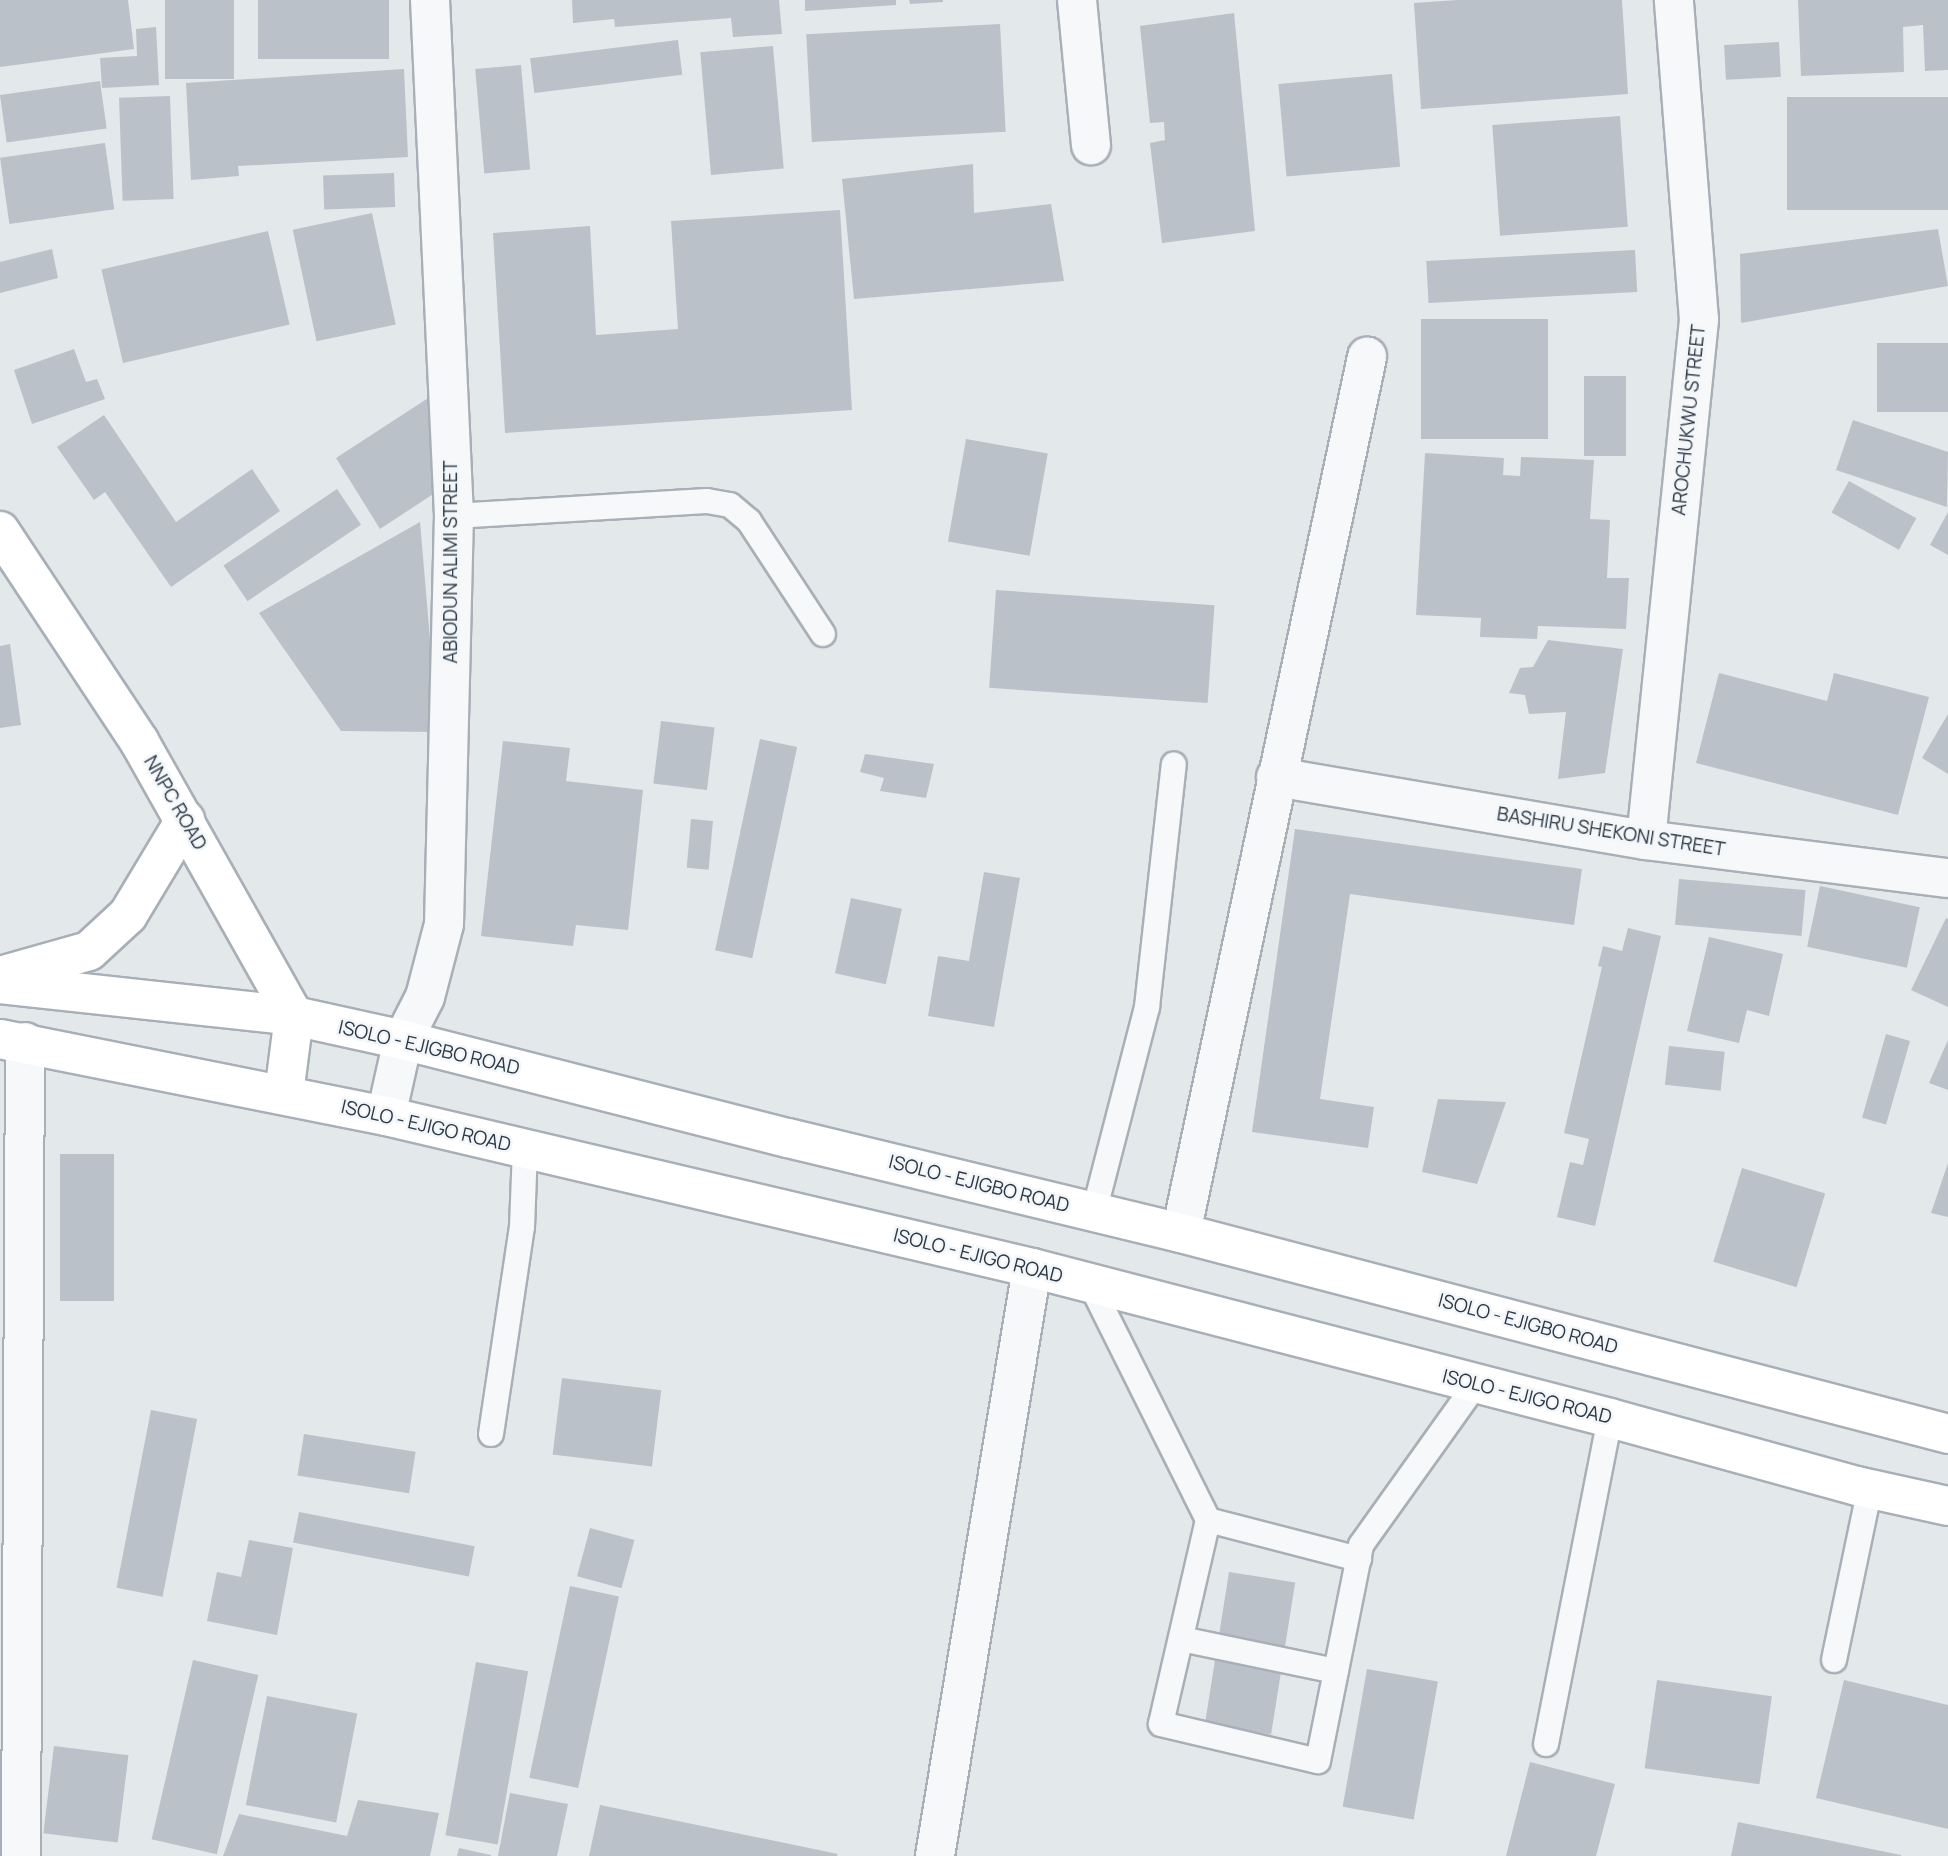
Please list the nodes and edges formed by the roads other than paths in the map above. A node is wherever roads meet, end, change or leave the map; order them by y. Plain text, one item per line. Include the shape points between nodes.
1 (430, 0) edge
2 (1077, 0) edge
3 (1674, 0) edge
4 (1091, 145) dead end
5 (1367, 356) dead end
6 (454, 516) junction
7 (0, 531) edge
8 (823, 634) dead end
9 (1174, 764) dead end
10 (1276, 777) junction
11 (185, 820) junction
12 (1646, 840) junction
13 (1948, 878) edge
14 (0, 976) edge
15 (0, 984) edge
16 (294, 1016) junction
17 (13, 1040) edge
18 (403, 1040) junction
19 (284, 1094) junction
20 (386, 1116) junction
21 (526, 1149) junction
22 (1094, 1212) junction
23 (1181, 1233) junction
24 (1032, 1268) junction
25 (1090, 1283) junction
26 (1475, 1385) junction
27 (1610, 1418) junction
28 (491, 1434) dead end
29 (1948, 1434) edge
30 (1870, 1488) junction
31 (1948, 1506) edge
32 (1208, 1520) junction
33 (1359, 1559) junction
34 (1181, 1639) junction
35 (1834, 1660) dead end
36 (1336, 1671) junction
37 (1546, 1744) dead end
38 (21, 1856) edge
39 (935, 1856) edge

1 - 6 street, ABIODUN ALIMI STREET
2 - 4 street
3 - 12 street, AROCHUKWU STREET via 1699,320
5 - 10 street
6 - 8 lane via 707,501 730,505 749,522
6 - 18 street, ABIODUN ALIMI STREET via 444,924 425,997
7 - 11 main road, NNPC ROAD via 115,702
9 - 22 lane via 1147,1007
10 - 12 street, BASHIRU SHEKONI STREET
10 - 23 street
11 - 14 main road via 128,915 89,951
11 - 16 main road, NNPC ROAD
12 - 13 street, BASHIRU SHEKONI STREET
15 - 16 main road, ISOLO - EJIGBO ROAD
16 - 18 main road, ISOLO - EJIGBO ROAD
16 - 19 main road
17 - 19 main road, ISOLO - EJIGO ROAD
17 - 38 street
18 - 20 street, ABIODUN ALIMI STREET
18 - 22 main road, ISOLO - EJIGBO ROAD
19 - 20 main road, ISOLO - EJIGO ROAD
20 - 21 main road, ISOLO - EJIGO ROAD
21 - 24 main road, ISOLO - EJIGO ROAD
21 - 28 lane via 522,1227
22 - 23 main road, ISOLO - EJIGBO ROAD
23 - 29 main road, ISOLO - EJIGBO ROAD
24 - 25 main road, ISOLO - EJIGO ROAD
24 - 39 street
25 - 26 main road, ISOLO - EJIGO ROAD
25 - 32 lane
26 - 27 main road, ISOLO - EJIGO ROAD
26 - 33 lane via 1362,1545
27 - 30 main road, ISOLO - EJIGO ROAD
27 - 37 lane
30 - 31 main road, ISOLO - EJIGO ROAD
30 - 35 lane
32 - 33 lane
32 - 34 lane
33 - 36 lane
34 - 36 lane
34 - 36 lane via 1161,1724 1318,1761

